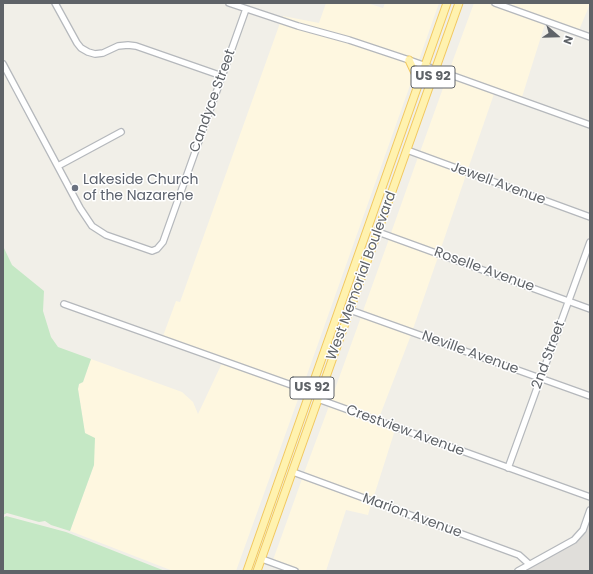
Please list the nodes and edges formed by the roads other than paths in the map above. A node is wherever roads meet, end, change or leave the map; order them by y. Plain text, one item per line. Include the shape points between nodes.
1 (55, 3) edge
2 (229, 3) edge
3 (447, 3) edge
4 (458, 3) edge
5 (495, 3) edge
6 (246, 10) junction
7 (590, 38) edge
8 (409, 60) junction
9 (3, 64) edge
10 (425, 65) junction
11 (435, 69) junction
12 (222, 76) junction
13 (416, 89) junction
14 (590, 125) edge
15 (122, 132) dead end
16 (407, 150) junction
17 (58, 166) junction
18 (377, 204) junction
19 (590, 217) edge
20 (369, 227) junction
21 (378, 232) junction
22 (590, 242) edge
23 (370, 253) junction
24 (569, 301) junction
25 (64, 304) dead end
26 (590, 309) edge
27 (350, 310) junction
28 (540, 378) junction
29 (311, 392) junction
30 (590, 396) edge
31 (318, 398) junction
32 (508, 468) junction
33 (282, 472) junction
34 (292, 472) junction
35 (590, 498) edge
36 (590, 510) edge
37 (253, 555) junction
38 (262, 559) junction
39 (529, 564) junction
40 (247, 571) edge
41 (253, 571) edge
42 (257, 571) edge
43 (295, 571) edge
44 (518, 571) edge

1 - 12 street via 77,43 88,52 95,54 118,46 136,46
2 - 6 street
3 - 10 main road, West Memorial Boulevard / US 92
4 - 11 main road, West Memorial Boulevard / US 92
5 - 7 street
6 - 8 street
6 - 12 street, Candyce Street
8 - 10 street
8 - 13 main road via 416,75
9 - 17 street
10 - 11 street
10 - 13 main road, West Memorial Boulevard / US 92
11 - 14 street
11 - 16 main road, West Memorial Boulevard / US 92
12 - 17 street, Candyce Street via 163,242 156,249 147,250 106,235 92,226
13 - 18 main road, West Memorial Boulevard / US 92
15 - 17 street
16 - 19 street, Jewell Avenue
16 - 21 main road, West Memorial Boulevard / US 92
18 - 20 main road, West Memorial Boulevard / US 92
18 - 21 main road
20 - 23 main road
20 - 29 main road, West Memorial Boulevard / US 92
21 - 23 main road, West Memorial Boulevard / US 92
21 - 24 street, Roselle Avenue
22 - 24 street, 2nd Street
23 - 27 main road, West Memorial Boulevard / US 92
24 - 26 street, Roselle Avenue
24 - 28 street, 2nd Street
25 - 29 street, Crestview Avenue
27 - 28 street, Neville Avenue
27 - 31 main road, West Memorial Boulevard / US 92
28 - 30 street, Neville Avenue
28 - 32 street, 2nd Street
29 - 31 street, Crestview Avenue
29 - 33 main road, West Memorial Boulevard / US 92
31 - 32 street, Crestview Avenue
31 - 34 main road, West Memorial Boulevard / US 92
32 - 35 street, Crestview Avenue
33 - 37 main road, West Memorial Boulevard / US 92
33 - 38 main road via 282,484 261,546
34 - 38 main road, West Memorial Boulevard / US 92
34 - 39 street, Marion Avenue via 520,555
36 - 39 street via 580,535
37 - 40 main road, West Memorial Boulevard / US 92
37 - 41 main road
38 - 42 main road, West Memorial Boulevard / US 92
38 - 43 street
39 - 44 street

